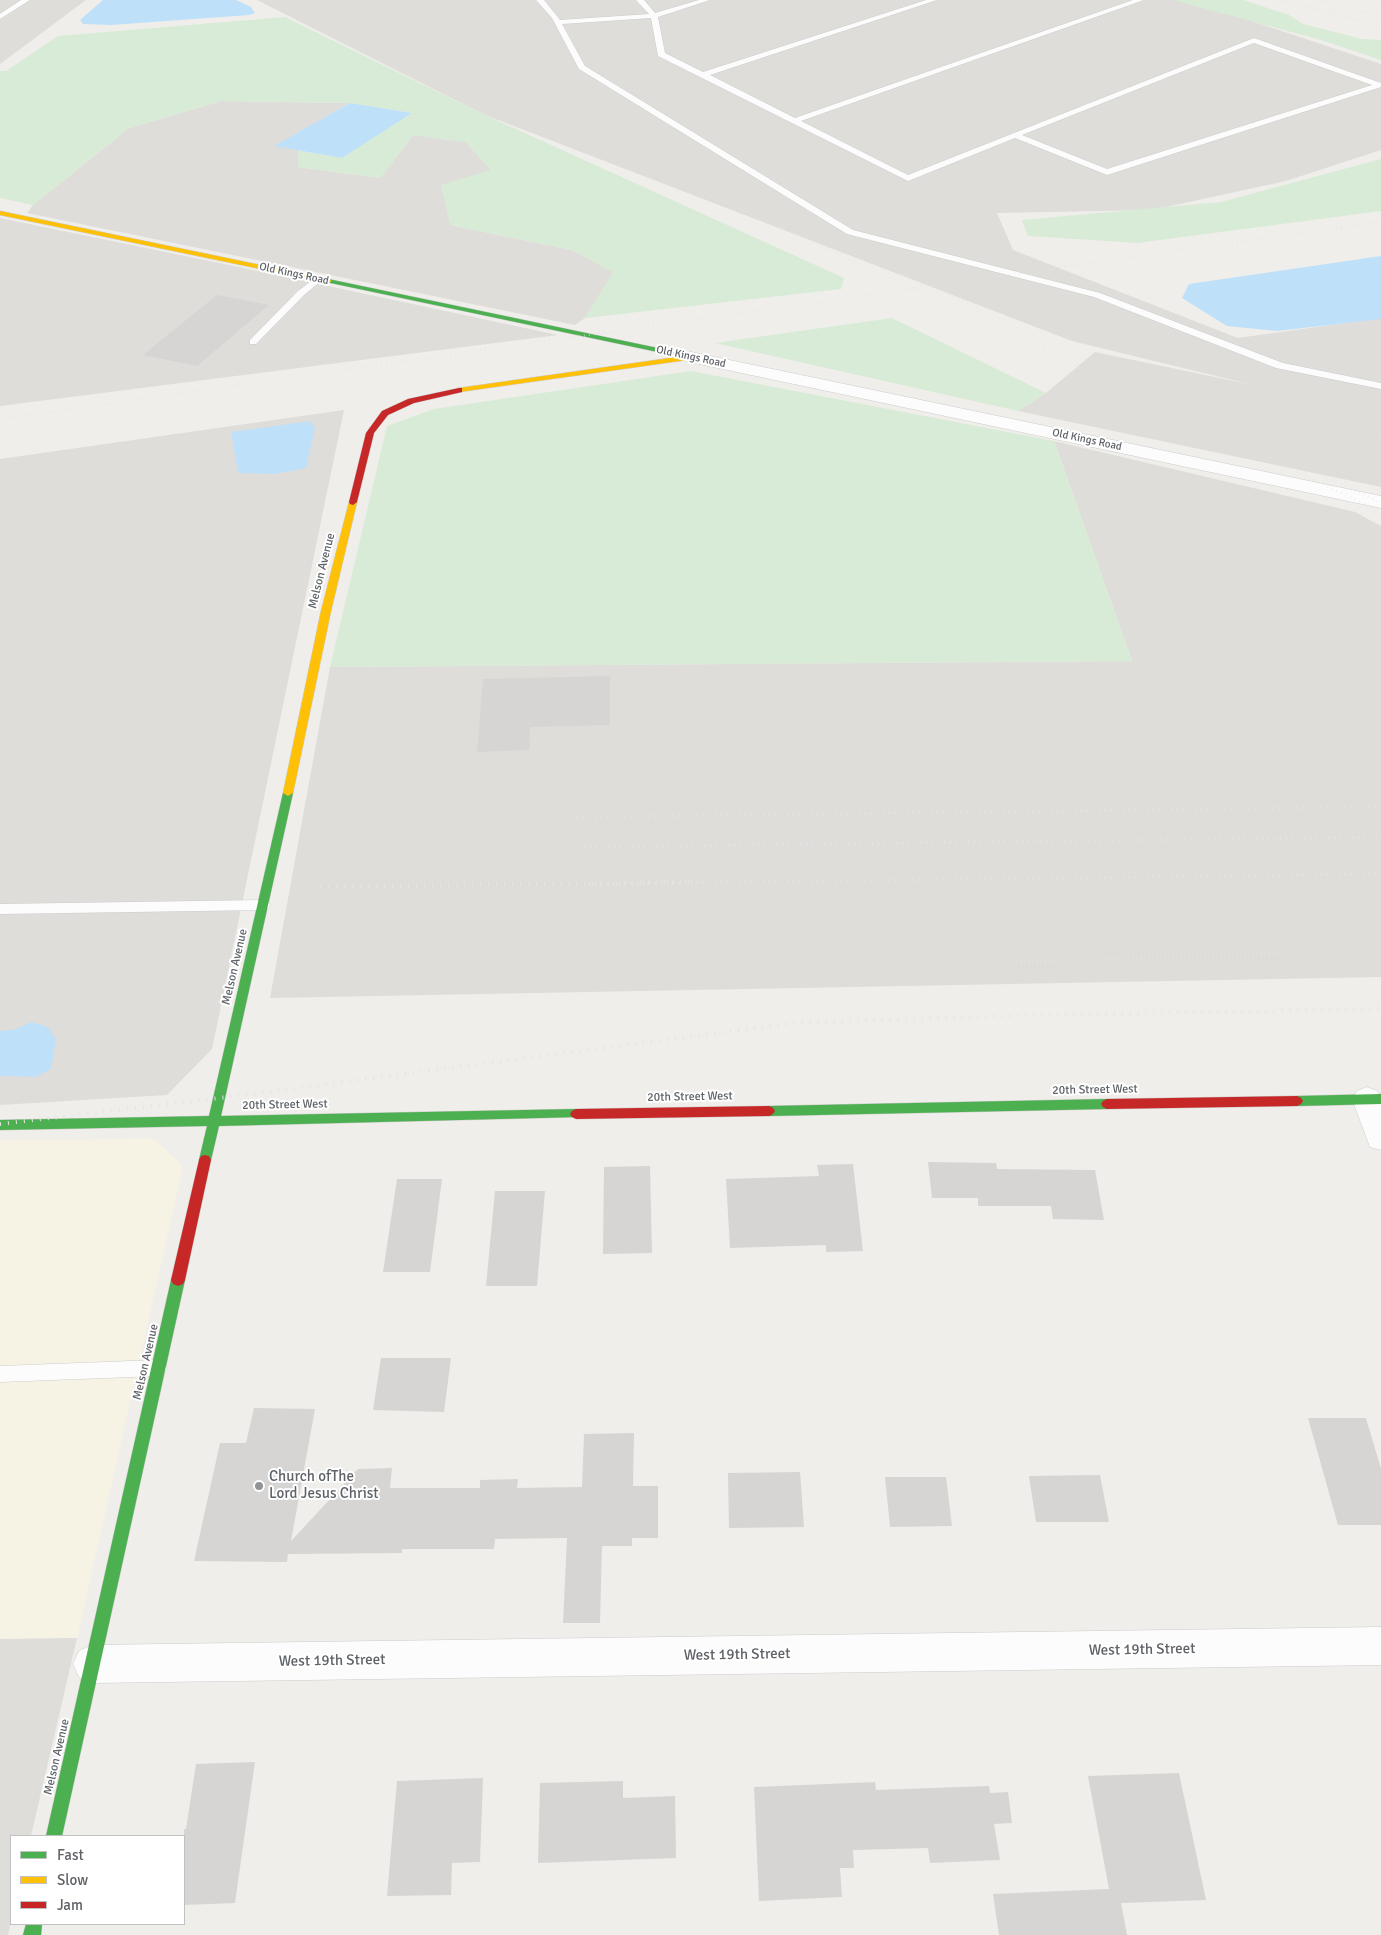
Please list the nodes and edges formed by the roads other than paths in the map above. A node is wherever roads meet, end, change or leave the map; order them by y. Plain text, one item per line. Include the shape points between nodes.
1 (26, 0) edge
2 (540, 0) edge
3 (640, 0) edge
4 (706, 0) edge
5 (933, 0) edge
6 (1140, 0) edge
7 (654, 16) junction
8 (0, 17) edge
9 (558, 22) junction
10 (703, 75) junction
11 (794, 121) junction
12 (1015, 135) junction
13 (0, 213) edge
14 (318, 279) junction
15 (253, 342) dead end
16 (691, 357) junction
17 (1381, 386) edge
18 (1381, 502) edge
19 (263, 905) junction
20 (0, 909) edge
21 (1374, 1099) edge
22 (214, 1120) junction
23 (0, 1125) edge
24 (1381, 1138) edge
25 (158, 1368) junction
26 (0, 1374) edge
27 (1381, 1646) edge
28 (92, 1664) junction
29 (54, 1835) edge

1 - 8 lane
2 - 9 lane
3 - 7 lane
4 - 7 lane
5 - 10 lane
6 - 11 lane
7 - 9 lane
7 - 10 lane via 661,54
9 - 17 lane via 582,67 850,232 1097,295 1280,366
10 - 11 lane
11 - 12 lane via 908,178
12 - 12 lane via 1254,40 1380,85 1107,172
13 - 14 street, Old Kings Road
14 - 15 lane
14 - 16 street, Old Kings Road
16 - 18 street, Old Kings Road
16 - 19 street, Melson Avenue via 450,391 411,401 385,413 370,433 326,611
19 - 20 lane
19 - 22 street, Melson Avenue
21 - 22 street, 20th Street West
21 - 24 street
22 - 23 street, 20th Street West
22 - 25 street, Melson Avenue
25 - 26 lane
25 - 28 street, Melson Avenue
27 - 28 street, West 19th Street
28 - 29 street, Melson Avenue

